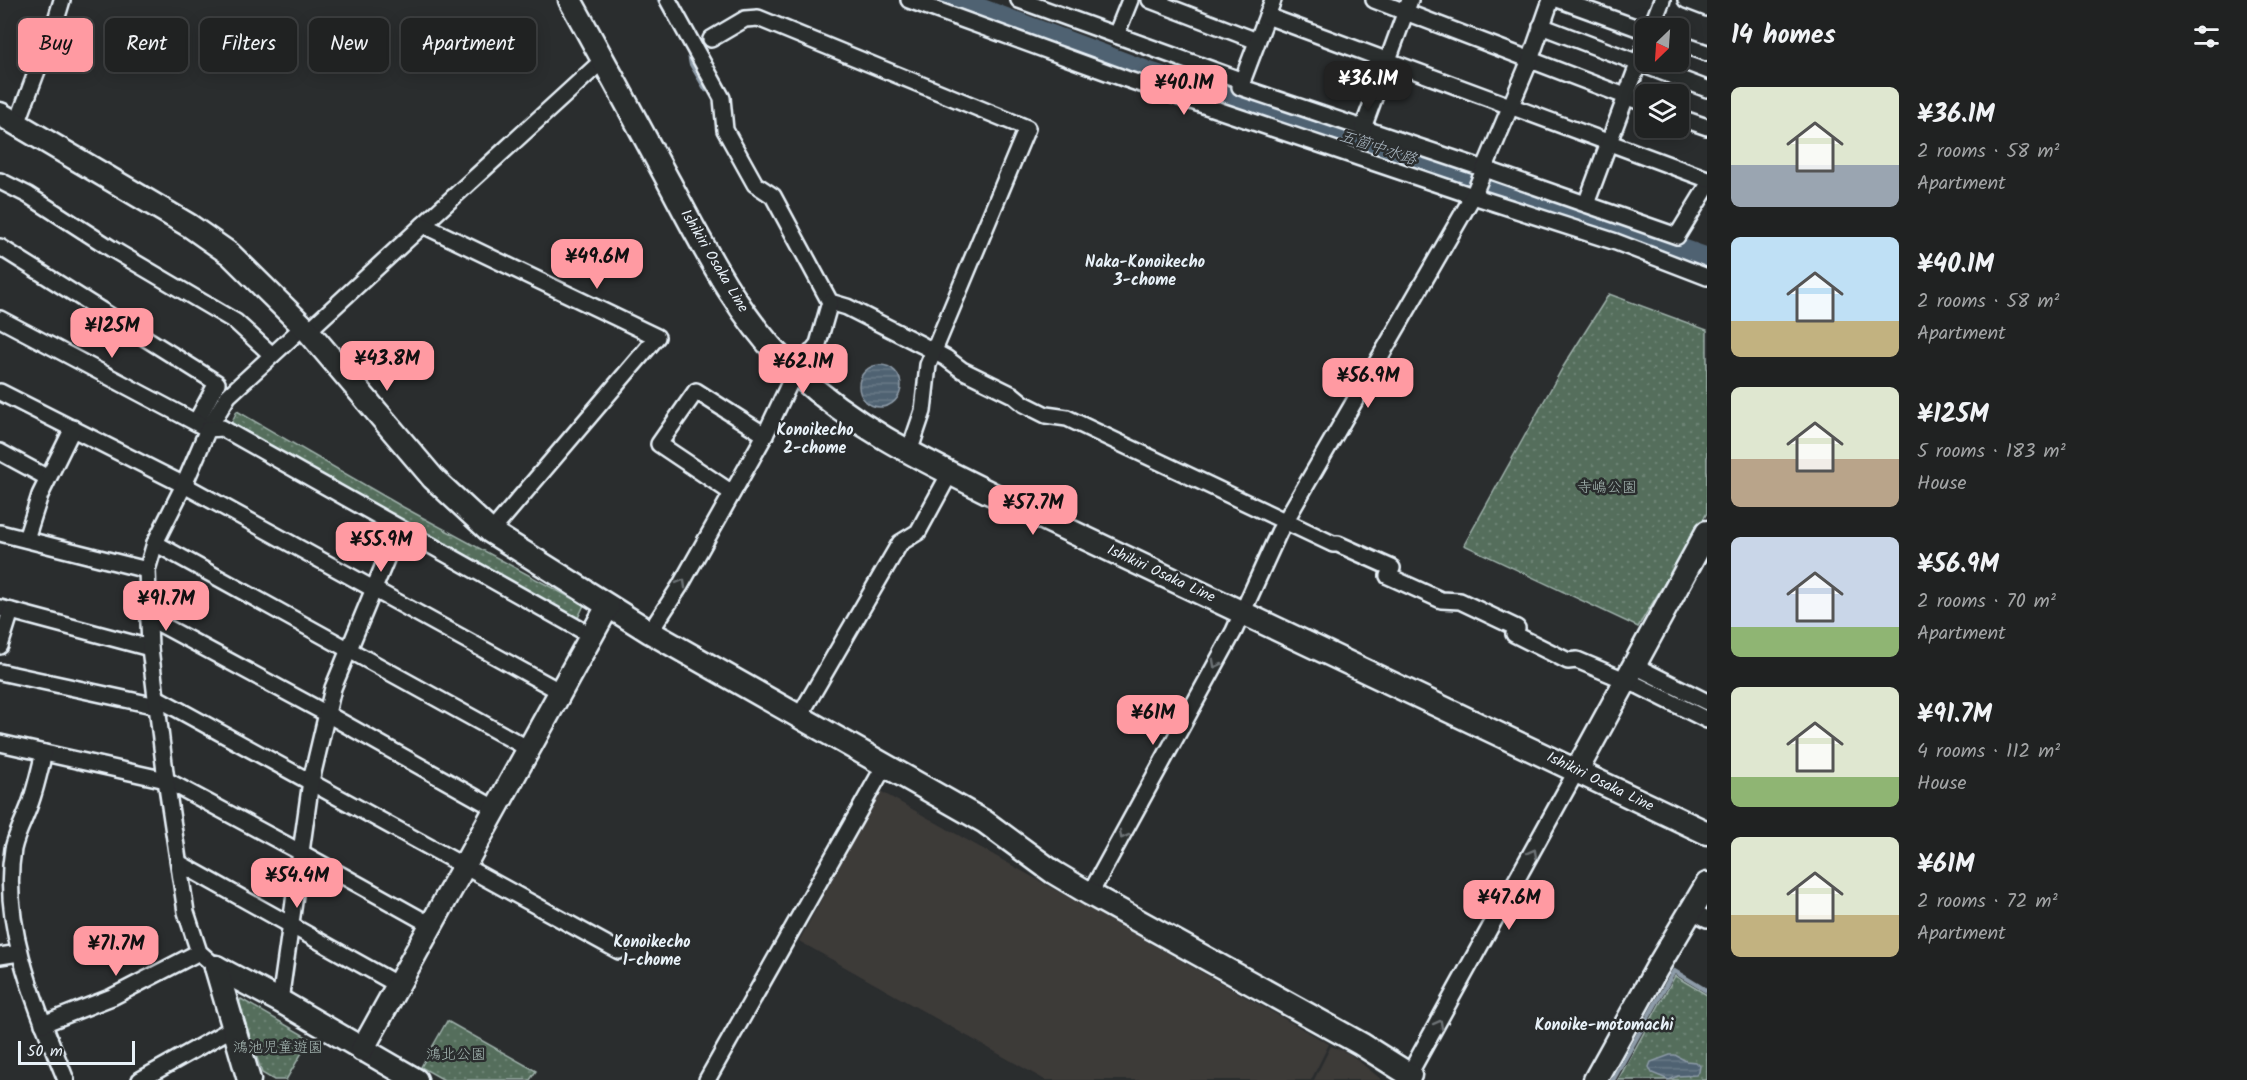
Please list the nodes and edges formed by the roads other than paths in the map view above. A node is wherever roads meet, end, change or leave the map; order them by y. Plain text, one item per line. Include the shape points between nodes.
1 (62, 0) edge
2 (570, 0) edge
3 (668, 0) edge
4 (909, 0) edge
5 (1019, 0) edge
6 (1130, 0) edge
7 (1150, 0) edge
8 (1273, 0) edge
9 (1374, 0) edge
10 (1551, 0) edge
11 (1560, 0) edge
12 (1662, 0) edge
13 (1686, 0) edge
14 (1408, 6) edge
15 (1707, 8) edge
16 (1267, 16) junction
17 (1655, 18) edge
18 (1541, 26) junction
19 (1635, 27) edge
20 (1116, 35) junction
21 (711, 39) dead end
22 (1257, 41) junction
23 (1689, 47) edge
24 (1707, 53) edge
25 (603, 60) junction
26 (1387, 60) junction
27 (1530, 60) junction
28 (1635, 62) edge
29 (1635, 71) edge
30 (1662, 72) edge
31 (1243, 81) junction
32 (1707, 89) edge
33 (1626, 96) junction
34 (1635, 100) edge
35 (1511, 105) junction
36 (8, 119) edge
37 (1689, 121) edge
38 (1363, 128) junction
39 (1707, 128) edge
40 (1610, 142) junction
41 (1485, 169) junction
42 (1707, 179) edge
43 (0, 181) edge
44 (1707, 187) edge
45 (1474, 193) junction
46 (1586, 204) junction
47 (423, 225) junction
48 (0, 247) edge
49 (1707, 277) edge
50 (830, 302) junction
51 (0, 319) edge
52 (306, 328) junction
53 (933, 351) junction
54 (272, 355) junction
55 (795, 372) junction
56 (1, 395) edge
57 (202, 425) junction
58 (73, 428) junction
59 (765, 435) junction
60 (0, 452) edge
61 (909, 453) junction
62 (950, 473) junction
63 (48, 478) junction
64 (184, 485) junction
65 (732, 493) junction
66 (1285, 522) junction
67 (399, 528) junction
68 (0, 532) edge
69 (491, 532) junction
70 (1707, 532) edge
71 (26, 539) junction
72 (155, 543) junction
73 (147, 570) junction
74 (374, 588) junction
75 (608, 606) junction
76 (5, 610) edge
77 (1242, 612) junction
78 (149, 618) junction
79 (650, 632) junction
80 (592, 636) junction
81 (0, 646) edge
82 (150, 648) junction
83 (349, 650) junction
84 (0, 672) edge
85 (1629, 673) junction
86 (561, 692) junction
87 (157, 702) junction
88 (1707, 702) edge
89 (327, 714) junction
90 (799, 717) junction
91 (1707, 720) edge
92 (0, 743) edge
93 (529, 749) junction
94 (44, 753) junction
95 (885, 765) junction
96 (1577, 770) junction
97 (166, 780) junction
98 (311, 781) junction
99 (496, 809) junction
100 (1707, 833) edge
101 (300, 852) junction
102 (179, 863) junction
103 (463, 867) junction
104 (1707, 884) edge
105 (1090, 894) junction
106 (1700, 915) edge
107 (290, 924) junction
108 (431, 925) junction
109 (619, 951) dead end
110 (199, 952) junction
111 (19, 953) junction
112 (0, 956) edge
113 (216, 968) junction
114 (398, 985) junction
115 (280, 1001) junction
116 (43, 1024) junction
117 (233, 1028) junction
118 (362, 1050) junction
119 (1408, 1077) edge
120 (66, 1080) edge
121 (140, 1080) edge
122 (249, 1080) edge
123 (416, 1080) edge
124 (707, 1080) edge
125 (1595, 1080) edge

1 - 36 street
2 - 25 street, Ishikiri Osaka Line
3 - 50 street via 722,98 725,130 755,184 773,196
4 - 45 street via 1126,79
5 - 20 street
6 - 20 street
7 - 22 street
8 - 16 street
9 - 14 street
10 - 18 street
11 - 19 street
12 - 17 street
13 - 15 street
14 - 26 street
14 - 27 street
16 - 22 street
16 - 26 street
18 - 27 street
18 - 28 street
20 - 31 street
21 - 53 street via 745,19 758,18 1027,128
22 - 31 street
23 - 24 street
25 - 47 street
25 - 55 street, Ishikiri Osaka Line via 722,278 758,332
26 - 35 street
26 - 38 street
27 - 33 street
27 - 35 street
29 - 33 street
30 - 32 street
31 - 38 street via 1240,87
33 - 34 street
33 - 40 street
35 - 40 street
35 - 41 street
36 - 52 street via 230,254
37 - 39 street
38 - 41 street
40 - 42 street
40 - 46 street
41 - 45 street
41 - 46 street
43 - 54 street via 236,322
44 - 46 street via 1677,236
45 - 49 street
45 - 66 street
47 - 52 street
47 - 69 street via 657,338
48 - 57 street via 217,383
50 - 53 street
50 - 55 street via 818,344
51 - 57 street
52 - 54 street
52 - 69 street via 433,478
53 - 61 street via 923,411
53 - 66 street via 1046,415 1067,418
54 - 57 street
55 - 59 street
55 - 61 street, Ishikiri Osaka Line via 855,420
56 - 58 street
57 - 64 street
57 - 67 street via 222,428
58 - 63 street
58 - 64 street
59 - 65 street
59 - 65 street via 696,391 659,444
60 - 63 street
61 - 62 street, Ishikiri Osaka Line
62 - 77 street, Ishikiri Osaka Line
62 - 90 street via 918,532 900,543
63 - 71 street
64 - 72 street
64 - 74 street
79 -> 65 street
66 - 77 street
66 - 85 street via 1392,568 1388,576 1441,600 1457,600 1517,628 1514,634 1568,661
67 - 74 street
67 - 80 street
68 - 71 street
69 - 75 street
70 - 85 street
71 - 73 street
72 - 73 street
72 - 83 street
73 - 78 street
74 - 83 street
74 - 86 street
75 - 79 street
75 - 80 street
76 - 81 street
76 - 82 street
77 - 96 street, Ishikiri Osaka Line
77 -> 105 street
78 - 82 street
78 - 89 street
79 - 90 street
80 - 86 street
82 - 87 street
83 - 89 street
83 - 93 street
84 - 87 street
85 - 88 street
85 - 91 street via 1639,686
85 - 96 street
86 - 93 street
87 - 97 street
87 - 98 street
89 - 98 street
89 - 99 street
90 - 95 street
92 - 94 street
93 - 99 street
94 - 97 street
94 - 111 street via 14,849 10,885
95 - 105 street via 985,822
95 - 124 street
96 - 100 street, Ishikiri Osaka Line
119 -> 96 street
97 - 101 street
97 - 102 street
98 - 101 street
98 - 103 street
99 - 103 street
101 - 107 street
101 - 108 street
102 - 107 street
102 - 110 street via 186,912
103 - 108 street
103 - 109 street
104 - 106 street
105 - 119 street via 1361,1044
106 - 125 street via 1657,968
107 - 114 street
107 - 115 street
108 - 114 street
110 - 113 street
110 - 116 street via 112,997
111 - 112 street
111 - 116 street
113 - 115 street
113 - 117 street
114 - 118 street
115 - 118 street
116 - 120 street
117 - 121 street
117 - 122 street
118 - 123 street

